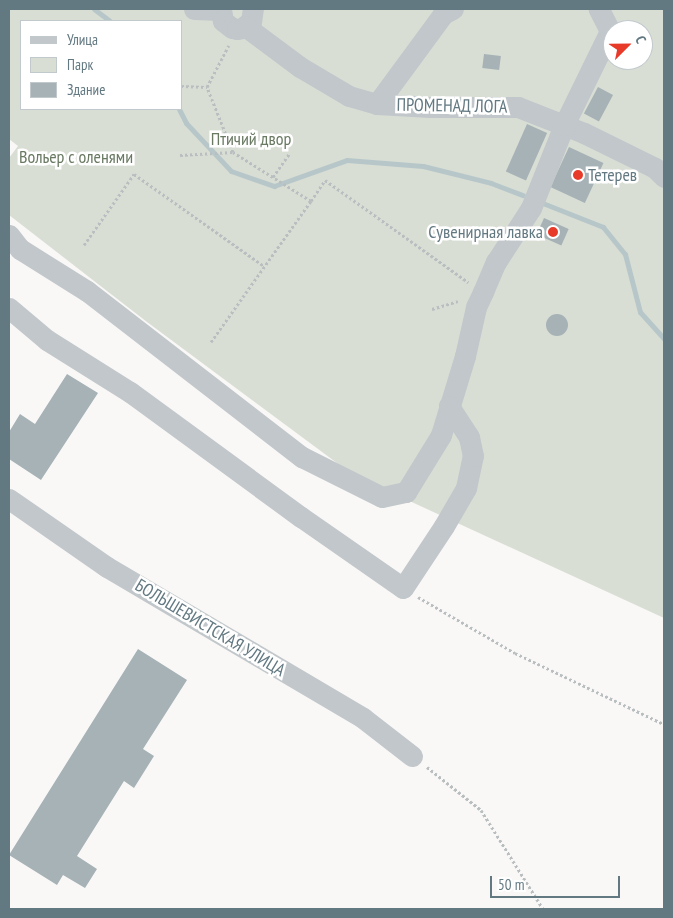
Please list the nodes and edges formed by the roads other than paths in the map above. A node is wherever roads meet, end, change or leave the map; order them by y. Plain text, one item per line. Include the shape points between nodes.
1 (194, 9) edge
2 (453, 9) edge
3 (599, 9) edge
4 (221, 10) edge
5 (245, 21) edge
6 (377, 104) junction
7 (564, 125) junction
8 (664, 177) edge
9 (9, 235) edge
10 (9, 308) edge
11 (449, 406) junction
12 (9, 499) edge
13 (412, 756) road end

1 - 4 street
2 - 6 street via 443,14
3 - 7 street via 610,32
4 - 5 street, ПРОМЕНАД ЛОГА via 223,21 232,28
5 - 6 street, ПРОМЕНАД ЛОГА via 300,67 349,96
6 - 7 street, ПРОМЕНАД ЛОГА via 430,108 518,107
7 - 8 street, ПРОМЕНАД ЛОГА via 655,168
7 - 11 street via 531,208 496,262 476,307
9 - 11 street via 20,249 87,291 302,456 382,497 406,492 441,435
10 - 11 street via 47,340 130,392 403,588 466,488 473,456 469,437
12 - 13 street, БОЛЬШЕВИСТСКАЯ УЛИЦА via 107,567 363,718

